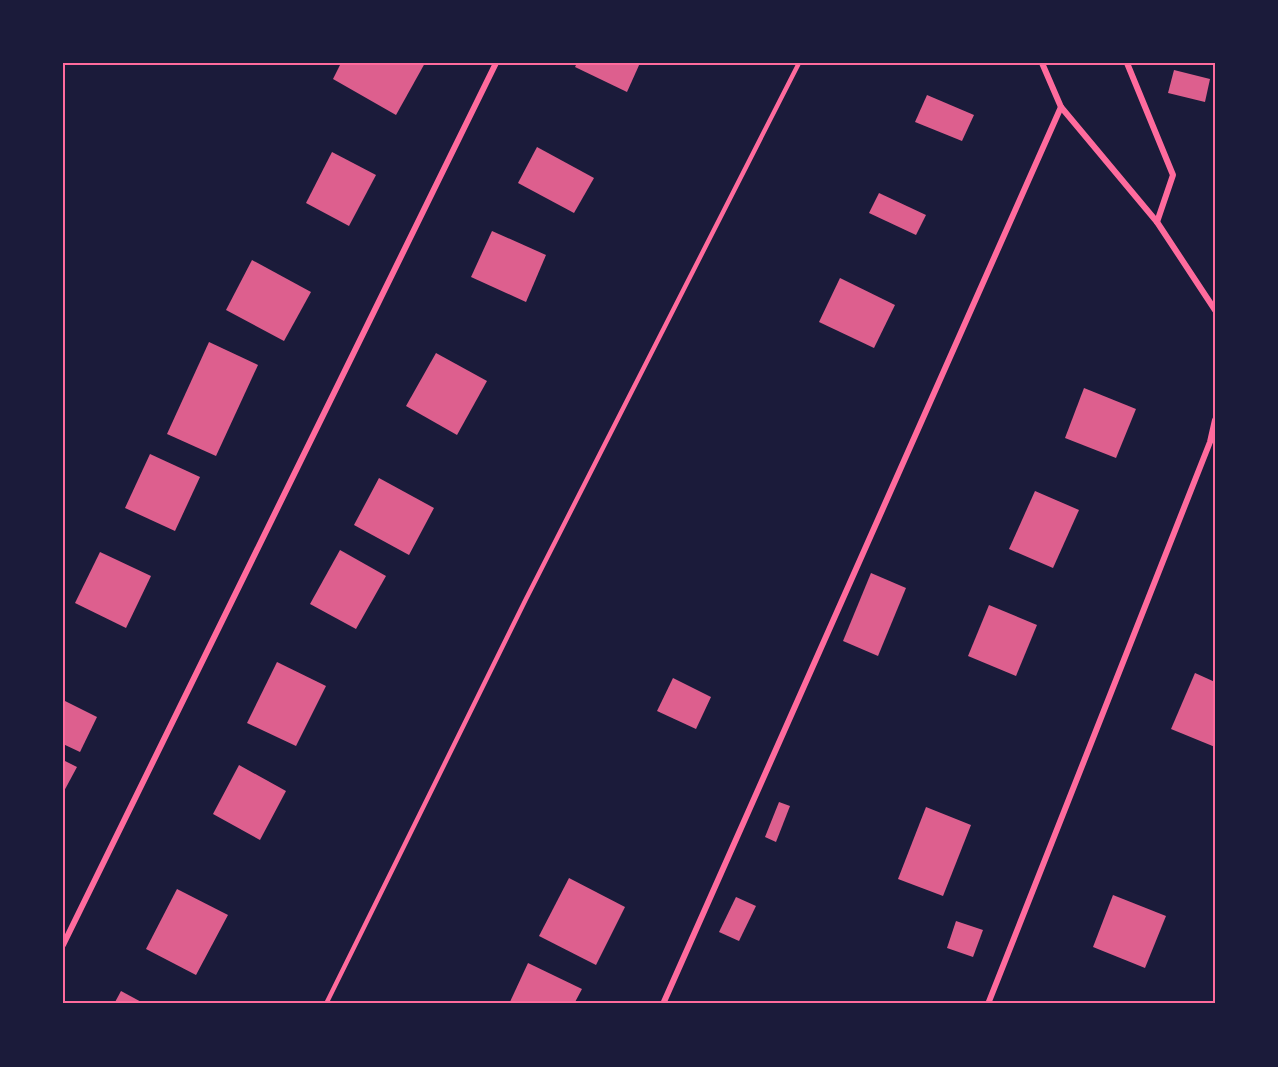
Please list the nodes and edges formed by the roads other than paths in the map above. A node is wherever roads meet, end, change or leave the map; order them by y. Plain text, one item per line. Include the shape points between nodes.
1 (496, 63) edge
2 (799, 63) edge
3 (1042, 63) edge
4 (1127, 63) edge
5 (1061, 107) junction
6 (1156, 222) junction
7 (1215, 310) edge
8 (1215, 420) edge
9 (63, 945) edge
10 (326, 1004) edge
11 (663, 1004) edge
12 (988, 1004) edge

1 - 9 street
2 - 10 lane via 526,599
3 - 5 street
4 - 6 street via 1173,176
5 - 6 street
5 - 11 street
6 - 7 street
8 - 12 street via 1210,442

